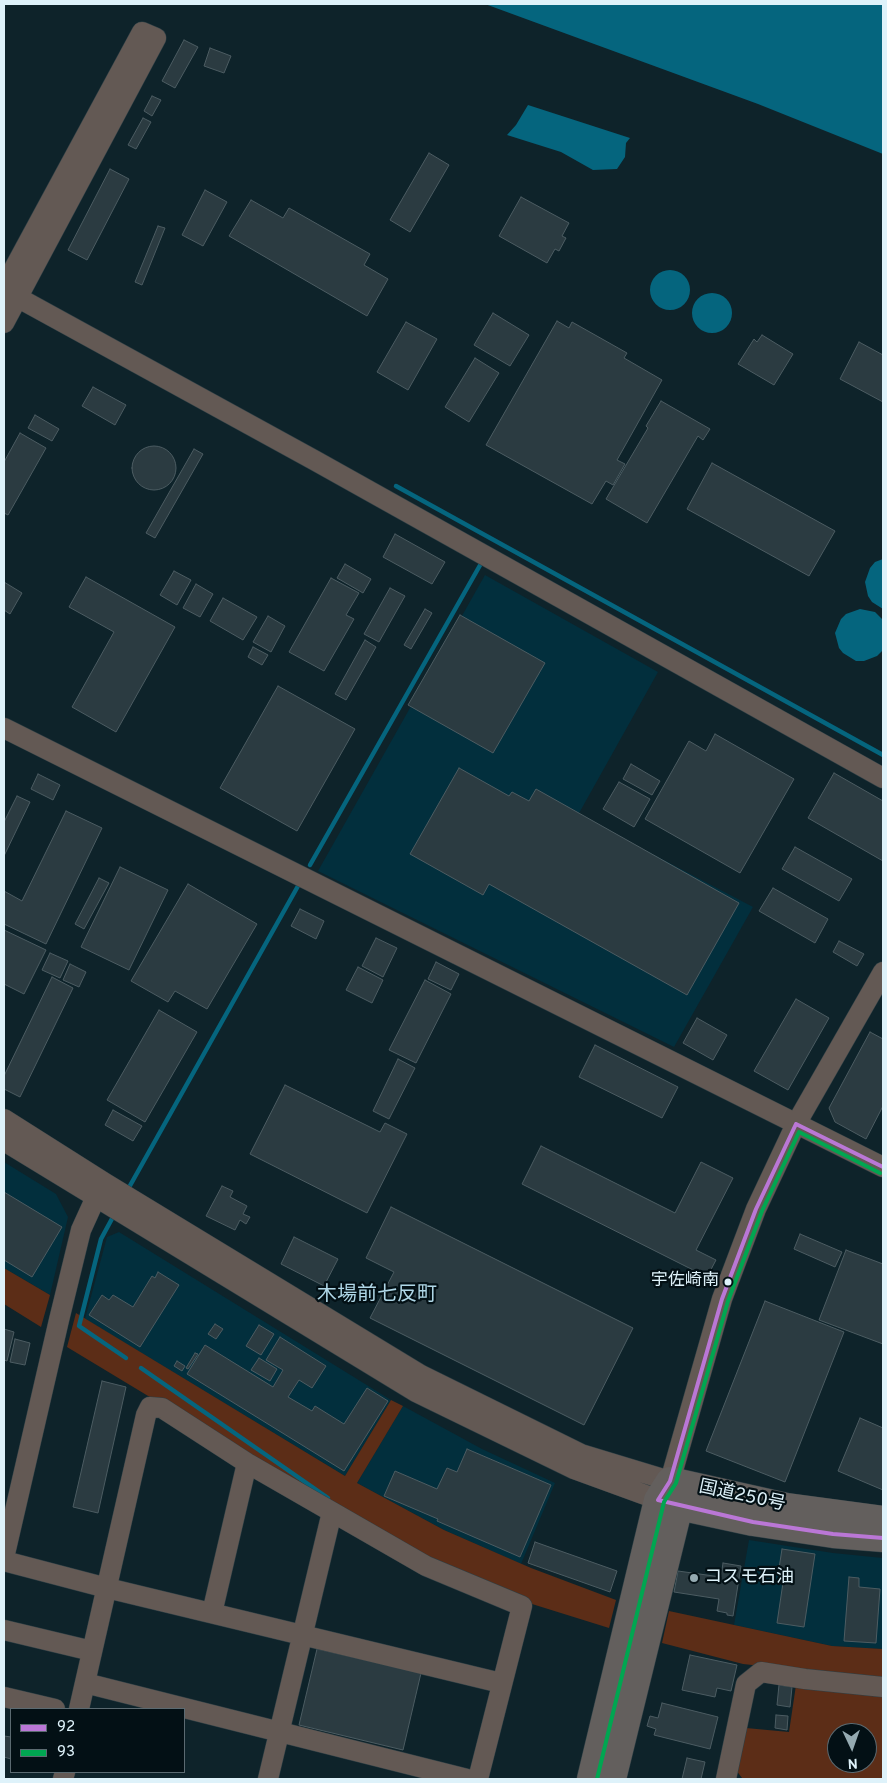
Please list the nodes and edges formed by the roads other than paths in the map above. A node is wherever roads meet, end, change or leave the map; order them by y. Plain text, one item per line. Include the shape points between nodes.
1 (9, 292) edge
2 (4, 323) edge
3 (4, 728) edge
4 (883, 778) edge
5 (883, 972) edge
6 (4, 1119) edge
7 (796, 1124) junction
8 (4, 1141) edge
9 (883, 1167) edge
10 (101, 1190) junction
11 (247, 1463) junction
12 (669, 1496) junction
13 (332, 1512) junction
14 (883, 1520) edge
15 (883, 1538) edge
16 (4, 1560) edge
17 (107, 1588) junction
18 (212, 1613) junction
19 (4, 1630) edge
20 (302, 1634) junction
21 (92, 1651) junction
22 (85, 1683) junction
23 (501, 1683) junction
24 (883, 1687) edge
25 (4, 1697) edge
26 (51, 1708) edge
27 (79, 1708) edge
28 (280, 1731) junction
29 (268, 1779) edge
30 (467, 1779) edge
31 (478, 1779) edge
32 (591, 1779) edge
33 (612, 1779) edge
34 (726, 1779) edge

1 - 1 street via 142,32 156,38
1 - 2 street
1 - 4 street
3 - 7 street
5 - 7 street
6 - 10 street
7 - 9 street
7 - 12 street via 756,1208 722,1299
8 - 10 street
10 - 12 street via 416,1392 574,1469
10 - 16 street via 81,1230
11 - 13 street
11 - 17 street via 162,1408 150,1407
11 - 18 street
12 - 14 highway, 国道250号
12 - 15 highway, 国道250号 via 753,1522
12 - 32 highway
12 - 33 highway, 国道250号
13 - 20 street
13 - 23 street via 426,1566 522,1606
16 - 17 street
17 - 18 street
17 - 21 street
18 - 20 street
19 - 21 street
20 - 23 street
20 - 28 street
21 - 22 street
22 - 27 street
22 - 28 street
23 - 31 street
24 - 34 street via 762,1672 746,1684
25 - 26 street
28 - 29 street
28 - 30 street

